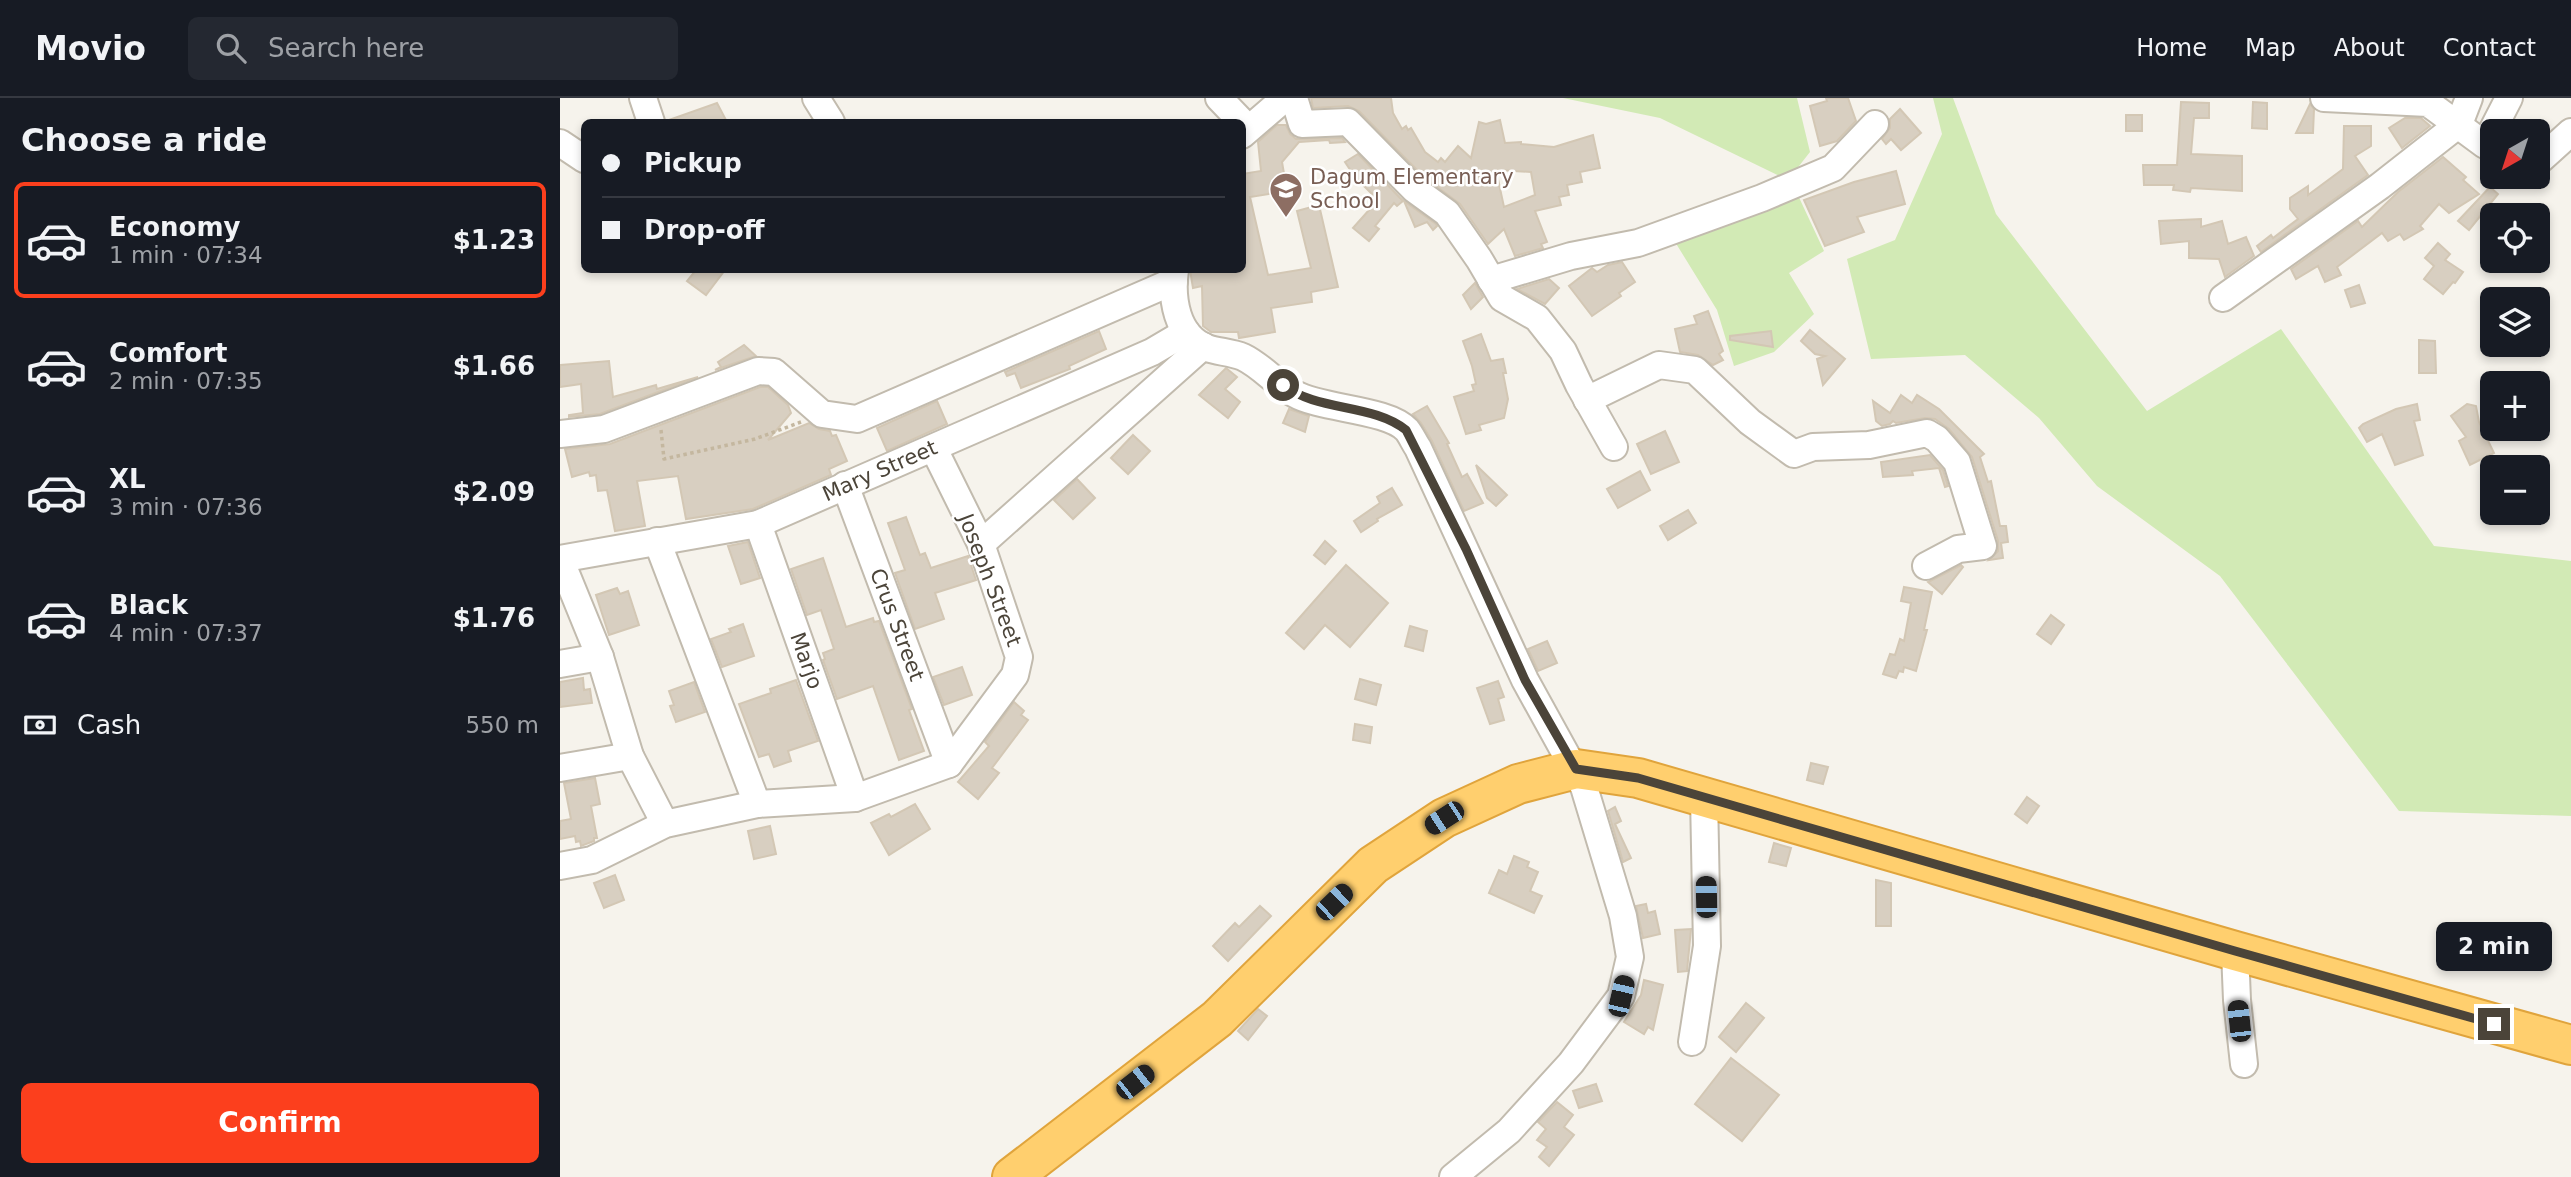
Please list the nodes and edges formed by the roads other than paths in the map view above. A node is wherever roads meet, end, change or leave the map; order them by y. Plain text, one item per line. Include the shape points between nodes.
1 (643, 98) edge
2 (816, 98) edge
3 (1219, 98) edge
4 (1285, 98) edge
5 (1294, 98) edge
6 (2324, 98) edge
7 (2469, 98) edge
8 (2510, 98) edge
9 (650, 119) edge
10 (829, 119) edge
11 (1237, 119) edge
12 (2500, 119) edge
13 (1875, 124) dead end
14 (2459, 124) junction
15 (1246, 126) edge
16 (2571, 132) edge
17 (2480, 135) edge
18 (560, 143) edge
19 (2550, 152) edge
20 (581, 157) edge
21 (1174, 275) edge
22 (1492, 280) junction
23 (2223, 298) dead end
24 (1194, 339) junction
25 (1587, 400) junction
26 (560, 434) edge
27 (1614, 447) dead end
28 (934, 449) junction
29 (845, 485) junction
30 (758, 524) junction
31 (657, 541) junction
32 (981, 544) junction
33 (560, 559) edge
34 (1926, 566) dead end
35 (600, 656) junction
36 (560, 664) edge
37 (630, 756) junction
38 (949, 764) junction
39 (560, 768) edge
40 (1576, 769) junction
41 (1704, 797) junction
42 (855, 799) junction
43 (757, 804) junction
44 (666, 824) junction
45 (560, 866) edge
46 (2235, 951) junction
47 (1692, 1042) dead end
48 (2571, 1045) edge
49 (2244, 1064) dead end
50 (1012, 1177) edge
51 (1453, 1177) edge

1 - 9 street
2 - 10 street
3 - 11 street
4 - 15 street
5 - 22 street via 1303,124 1348,122 1414,189 1447,213
6 - 14 street via 2428,103
7 - 14 street
8 - 12 street
13 - 22 street via 1833,168 1762,198 1638,243 1571,256
14 - 17 street
14 - 23 street
16 - 19 street
18 - 20 street
21 - 24 street via 1177,314
21 - 26 street via 856,419 822,414 774,372 758,371 604,429
22 - 25 street via 1502,298 1537,318 1557,343
24 - 28 street, Mary Street via 1152,352
24 - 32 street
24 - 40 street via 1241,356 1296,395 1398,423 1406,430 1525,680
25 - 27 street
25 - 34 street via 1659,365 1695,370 1794,454 1813,447 1869,445 1927,433 1957,462 1983,546 1958,549
28 - 29 street, Mary Street
28 - 32 street, Joseph Street
29 - 30 street, Mary Street
29 - 38 street, Crus Street
30 - 31 street, Mary Street
30 - 42 street, Marjo
31 - 33 street, Mary Street
31 - 43 street
32 - 38 street, Joseph Street via 1019,657 1015,675
33 - 35 street
35 - 36 street
35 - 37 street
37 - 39 street
37 - 44 street
38 - 42 street
40 - 41 highway via 1638,778
40 - 50 highway via 1518,784 1444,818 1373,865 1217,1019
40 - 51 street via 1623,916 1630,957 1621,996 1570,1063 1509,1131
41 - 46 highway
41 - 47 street via 1707,946
42 - 43 street
43 - 44 street
44 - 45 street via 592,860
46 - 48 highway
46 - 49 street

